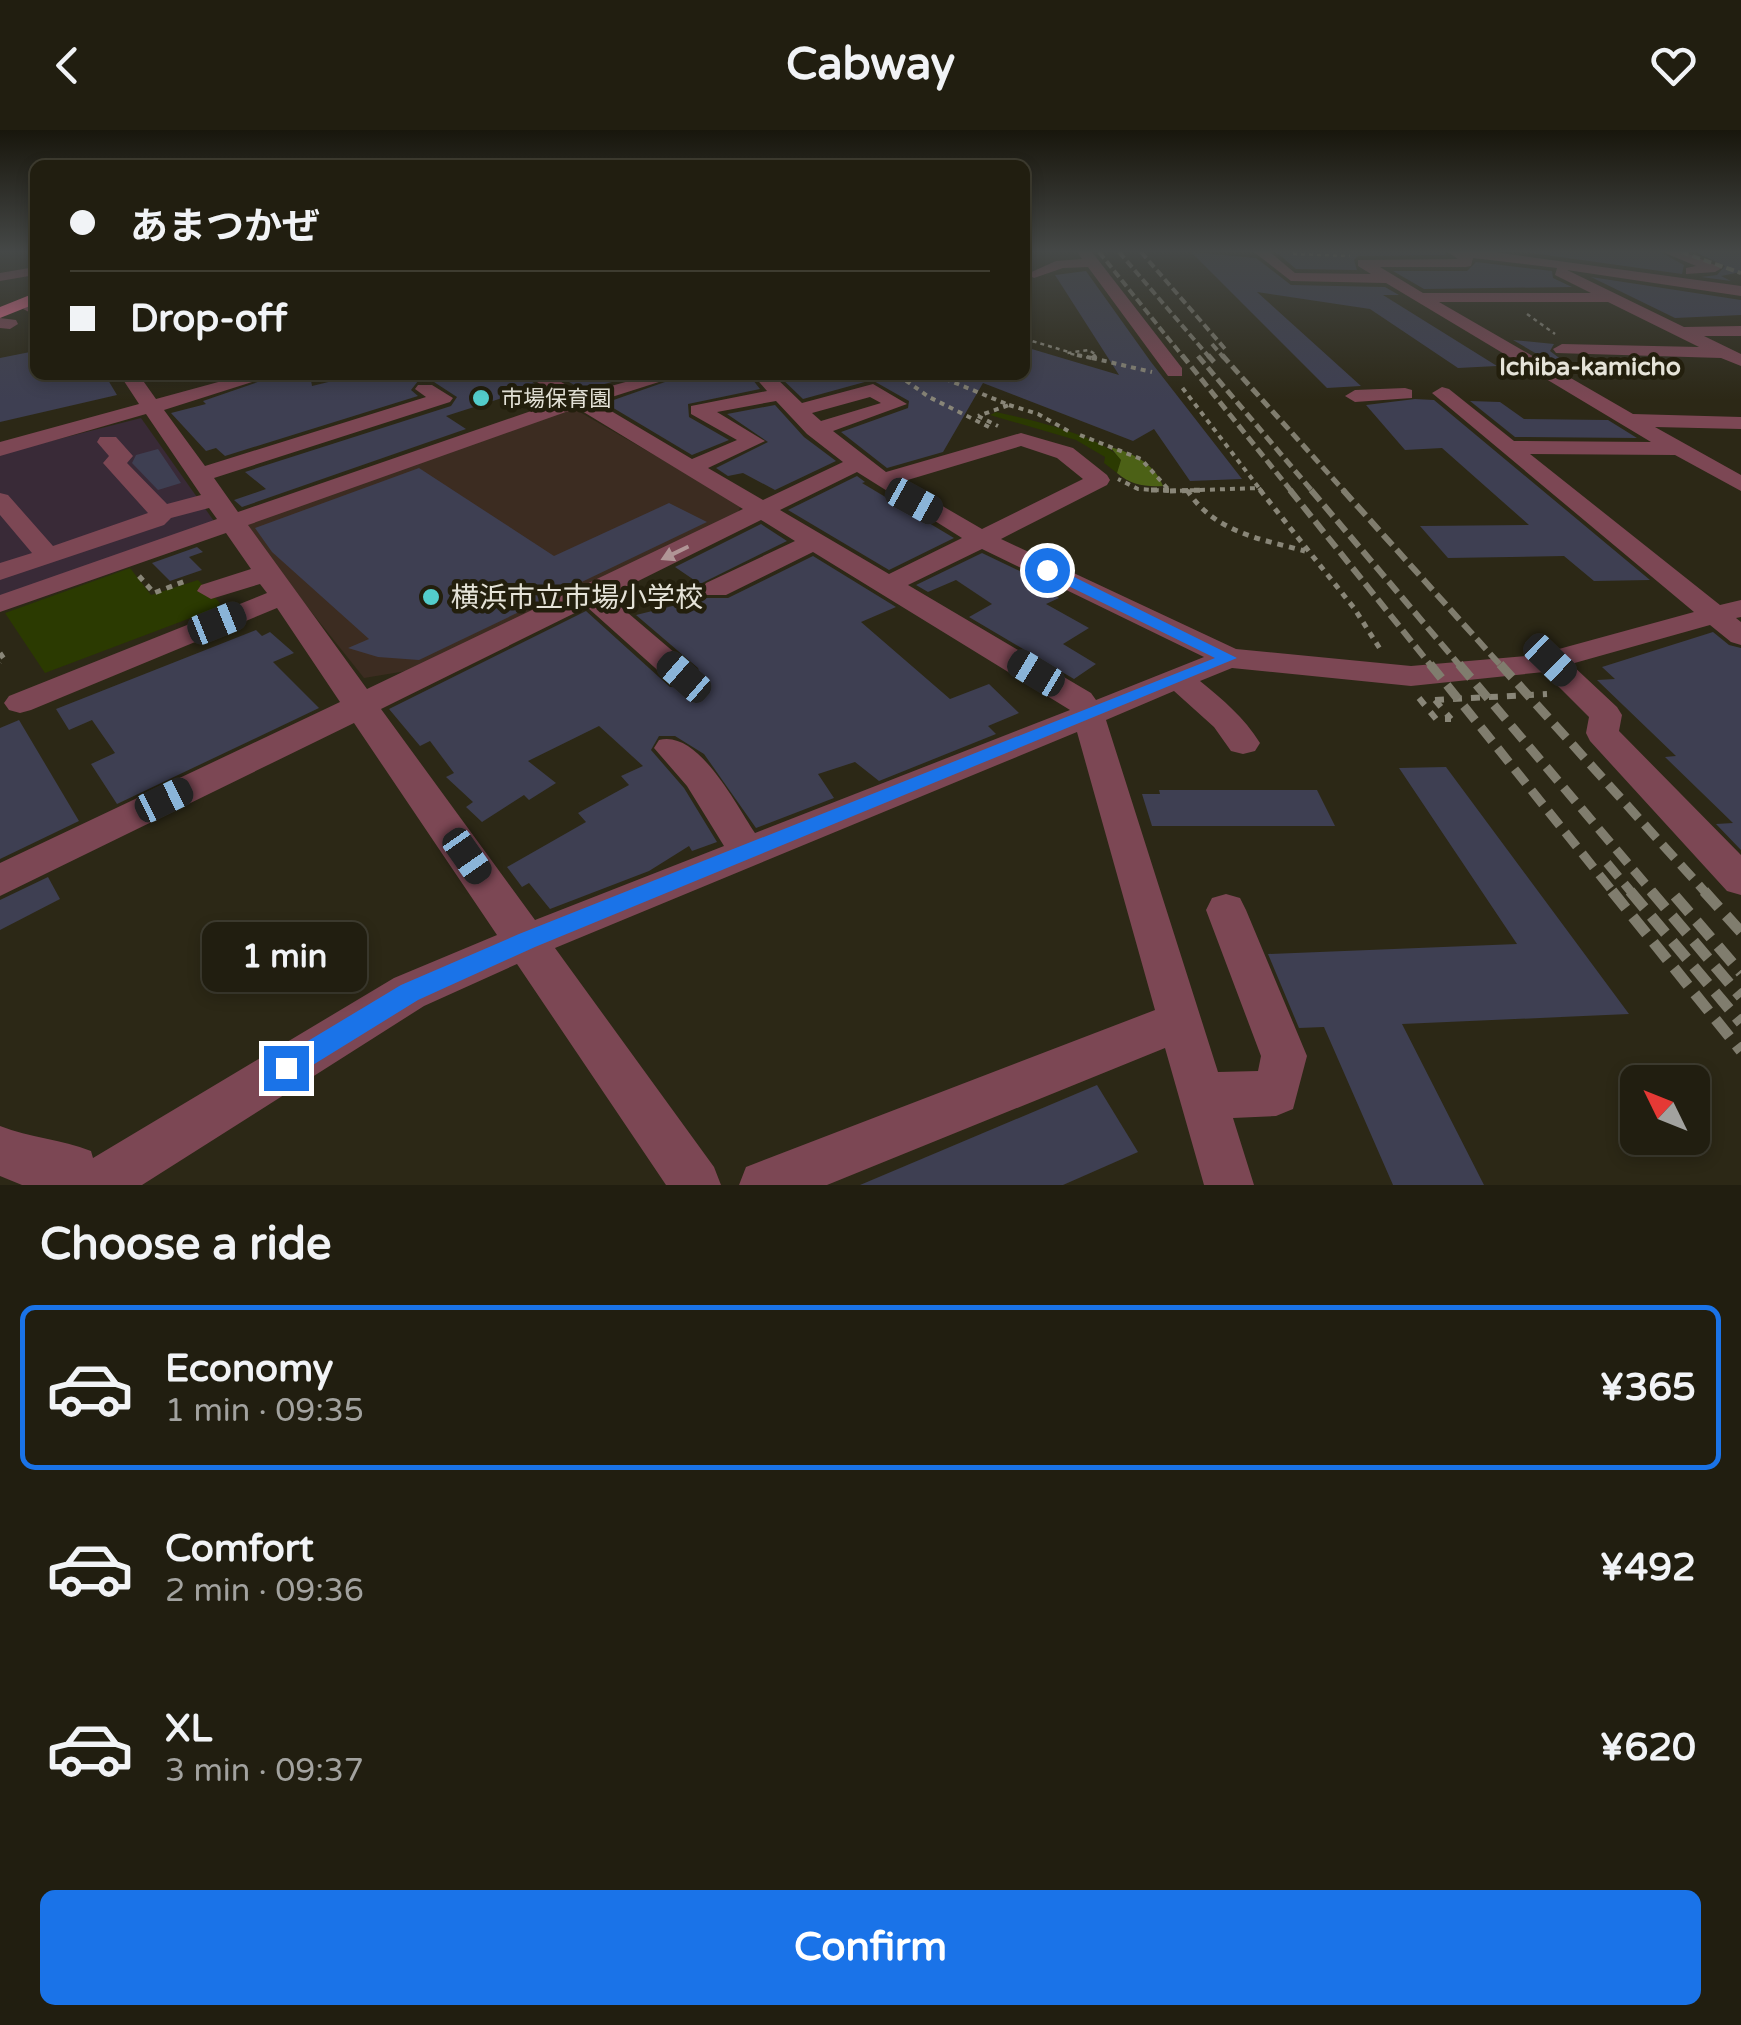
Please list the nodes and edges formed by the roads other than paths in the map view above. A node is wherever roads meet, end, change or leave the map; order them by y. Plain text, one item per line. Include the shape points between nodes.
1 (1120, 301) edge
2 (1428, 301) edge
3 (1620, 301) edge
4 (30, 308) edge
5 (3, 320) edge
6 (1741, 330) edge
7 (1679, 331) junction
8 (1562, 349) road end
9 (1735, 357) edge
10 (1172, 372) road end
11 (132, 380) edge
12 (247, 380) edge
13 (544, 380) edge
14 (654, 380) edge
15 (767, 380) edge
16 (425, 389) dead end
17 (1442, 393) dead end
18 (1405, 394) dead end
19 (1354, 396) dead end
20 (578, 401) junction
21 (151, 407) junction
22 (797, 412) junction
23 (1617, 413) junction
24 (1741, 423) edge
25 (108, 442) dead end
26 (1508, 447) junction
27 (0, 448) edge
28 (1678, 449) junction
29 (860, 462) junction
30 (201, 467) junction
31 (691, 467) junction
32 (884, 480) junction
33 (1741, 484) edge
34 (0, 500) edge
35 (762, 510) junction
36 (222, 511) junction
37 (162, 513) junction
38 (982, 538) junction
39 (814, 542) junction
40 (48, 556) junction
41 (0, 572) edge
42 (275, 585) junction
43 (888, 585) junction
44 (716, 588) dead end
45 (211, 591) dead end
46 (590, 594) junction
47 (0, 604) edge
48 (1728, 612) edge
49 (1741, 636) edge
50 (1229, 658) junction
51 (684, 677) dead end
52 (1553, 677) junction
53 (1178, 678) junction
54 (20, 703) dead end
55 (360, 704) junction
56 (1088, 714) junction
57 (1243, 743) dead end
58 (670, 748) dead end
59 (747, 852) junction
60 (1735, 867) edge
61 (0, 881) edge
62 (1226, 910) dead end
63 (527, 940) junction
64 (1180, 1021) junction
65 (1202, 1096) junction
66 (0, 1151) edge
67 (78, 1185) edge
68 (96, 1185) edge
69 (696, 1185) edge
70 (764, 1185) edge
71 (1230, 1185) edge

1 - 10 street
2 - 23 street
3 - 7 street
4 - 5 highway
6 - 7 street
7 - 9 street
8 - 9 street
11 - 21 street
12 - 21 street
13 - 20 street
14 - 20 street
15 - 22 street
16 - 30 street via 443,398
17 - 26 street
18 - 19 street
20 - 31 street
20 - 36 street
21 - 27 street
21 - 30 street
22 - 29 street
22 - 31 street via 698,410 754,442
23 - 24 street
23 - 28 street
25 - 37 street via 122,456 114,463
26 - 28 street
26 - 48 street
28 - 33 street
29 - 32 street
29 - 35 street
30 - 36 street
31 - 35 street
32 - 38 street
32 - 38 street via 1019,440 1065,453 1099,480
34 - 40 street
35 - 39 street
35 -> 46 street
36 - 37 street
36 - 42 street
36 - 47 street
37 - 40 street
38 - 43 street
38 - 50 street
39 - 43 street
39 - 44 street
40 - 41 street
42 - 45 street
42 - 54 street
42 - 55 street
43 - 56 street via 1080,700
46 - 51 street
46 - 55 street
48 - 49 street
48 - 52 street
50 - 52 street via 1285,675 1403,681
50 - 53 street
52 - 60 street via 1606,715 1602,733
53 - 56 street
53 - 57 street
55 - 61 street
55 - 63 street
56 - 59 street
56 - 64 street
58 - 59 street
59 - 63 street
62 - 65 street via 1284,1056 1276,1093
63 - 68 street via 409,992
63 - 69 street
64 - 65 street
64 - 70 street
65 - 71 street
66 - 67 street via 73,1170

